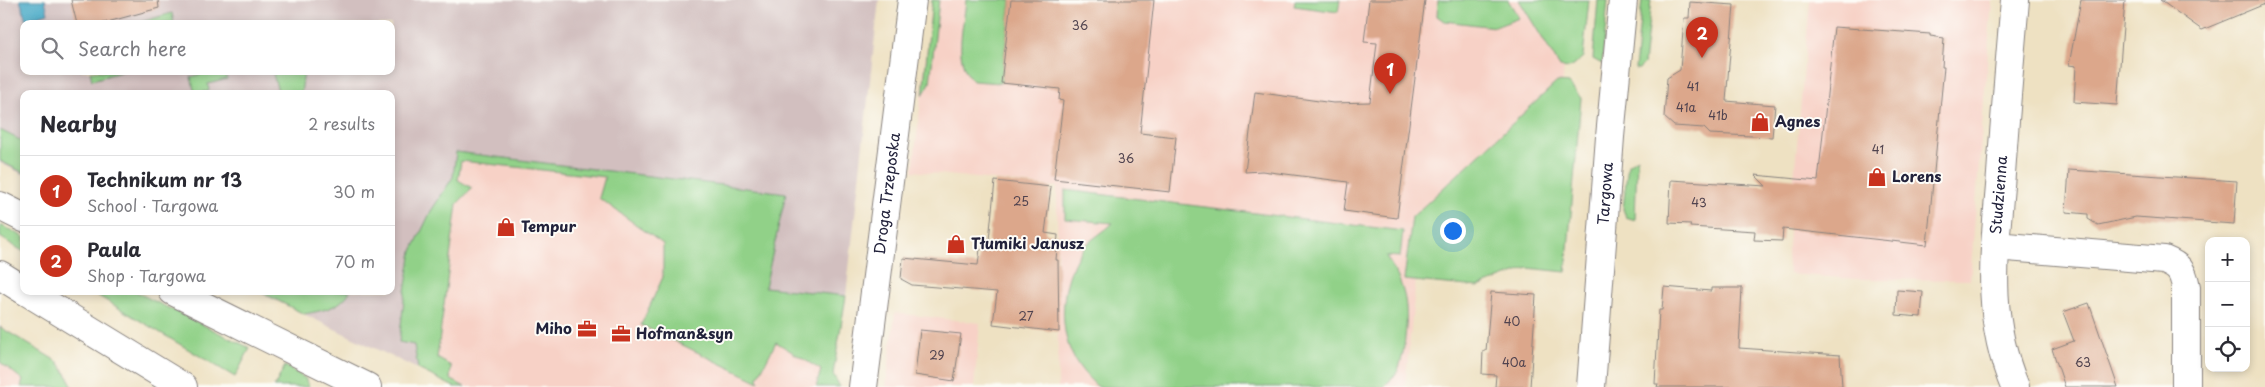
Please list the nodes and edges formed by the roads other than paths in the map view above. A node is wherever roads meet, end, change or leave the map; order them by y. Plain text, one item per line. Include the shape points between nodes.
1 (912, 0) edge
2 (1623, 0) edge
3 (2015, 0) edge
4 (0, 206) edge
5 (20, 216) edge
6 (1995, 246) junction
7 (0, 275) edge
8 (20, 288) edge
9 (32, 295) edge
10 (181, 295) edge
11 (183, 387) edge
12 (367, 387) edge
13 (863, 387) edge
14 (1591, 387) edge
15 (2015, 387) edge
16 (2186, 387) edge

1 - 13 street, Droga Trzeposka
2 - 14 street, Targowa
3 - 6 street, Studzienna
4 - 5 street
6 - 15 street, Studzienna via 1996,326
6 - 16 street via 2164,260 2178,266 2186,287
7 - 8 street
9 - 11 street
10 - 12 street

